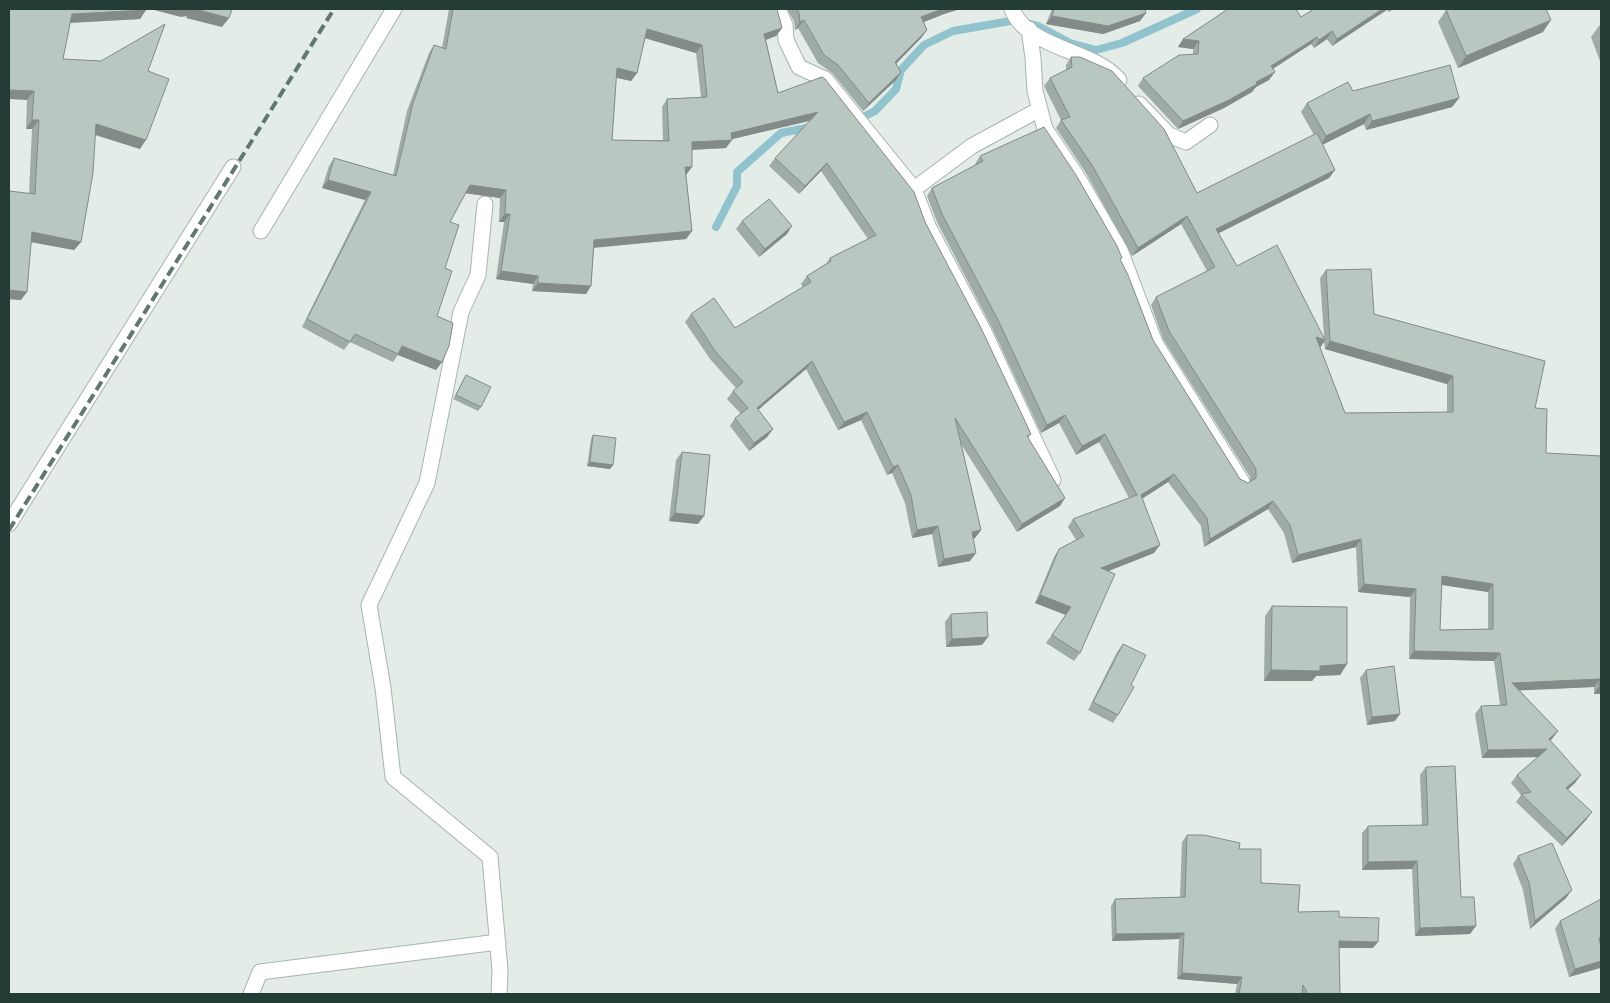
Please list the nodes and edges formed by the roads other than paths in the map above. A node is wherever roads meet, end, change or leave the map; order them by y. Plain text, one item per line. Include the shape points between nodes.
1 (394, 9) edge
2 (778, 9) edge
3 (1012, 9) edge
4 (1029, 29) junction
5 (1040, 109) junction
6 (1210, 125) dead end
7 (233, 167) dead end
8 (914, 189) junction
9 (485, 204) dead end
10 (261, 231) dead end
11 (1053, 480) edge
12 (1242, 482) edge
13 (9, 524) edge
14 (498, 942) junction
15 (251, 994) edge
16 (500, 994) edge

1 - 10 street
2 - 8 street via 785,25 786,40 799,67 824,79
3 - 4 street via 1016,20
4 - 5 street via 1035,91
4 - 6 street via 1053,45 1112,71 1169,135 1186,142
5 - 8 street via 972,146
5 - 12 street via 1045,129 1120,250 1155,343
7 - 13 street
8 - 11 street via 928,226 984,332
9 - 14 street via 478,275 461,312 426,483 369,605 393,777 490,857
14 - 15 street via 260,972
14 - 16 street

